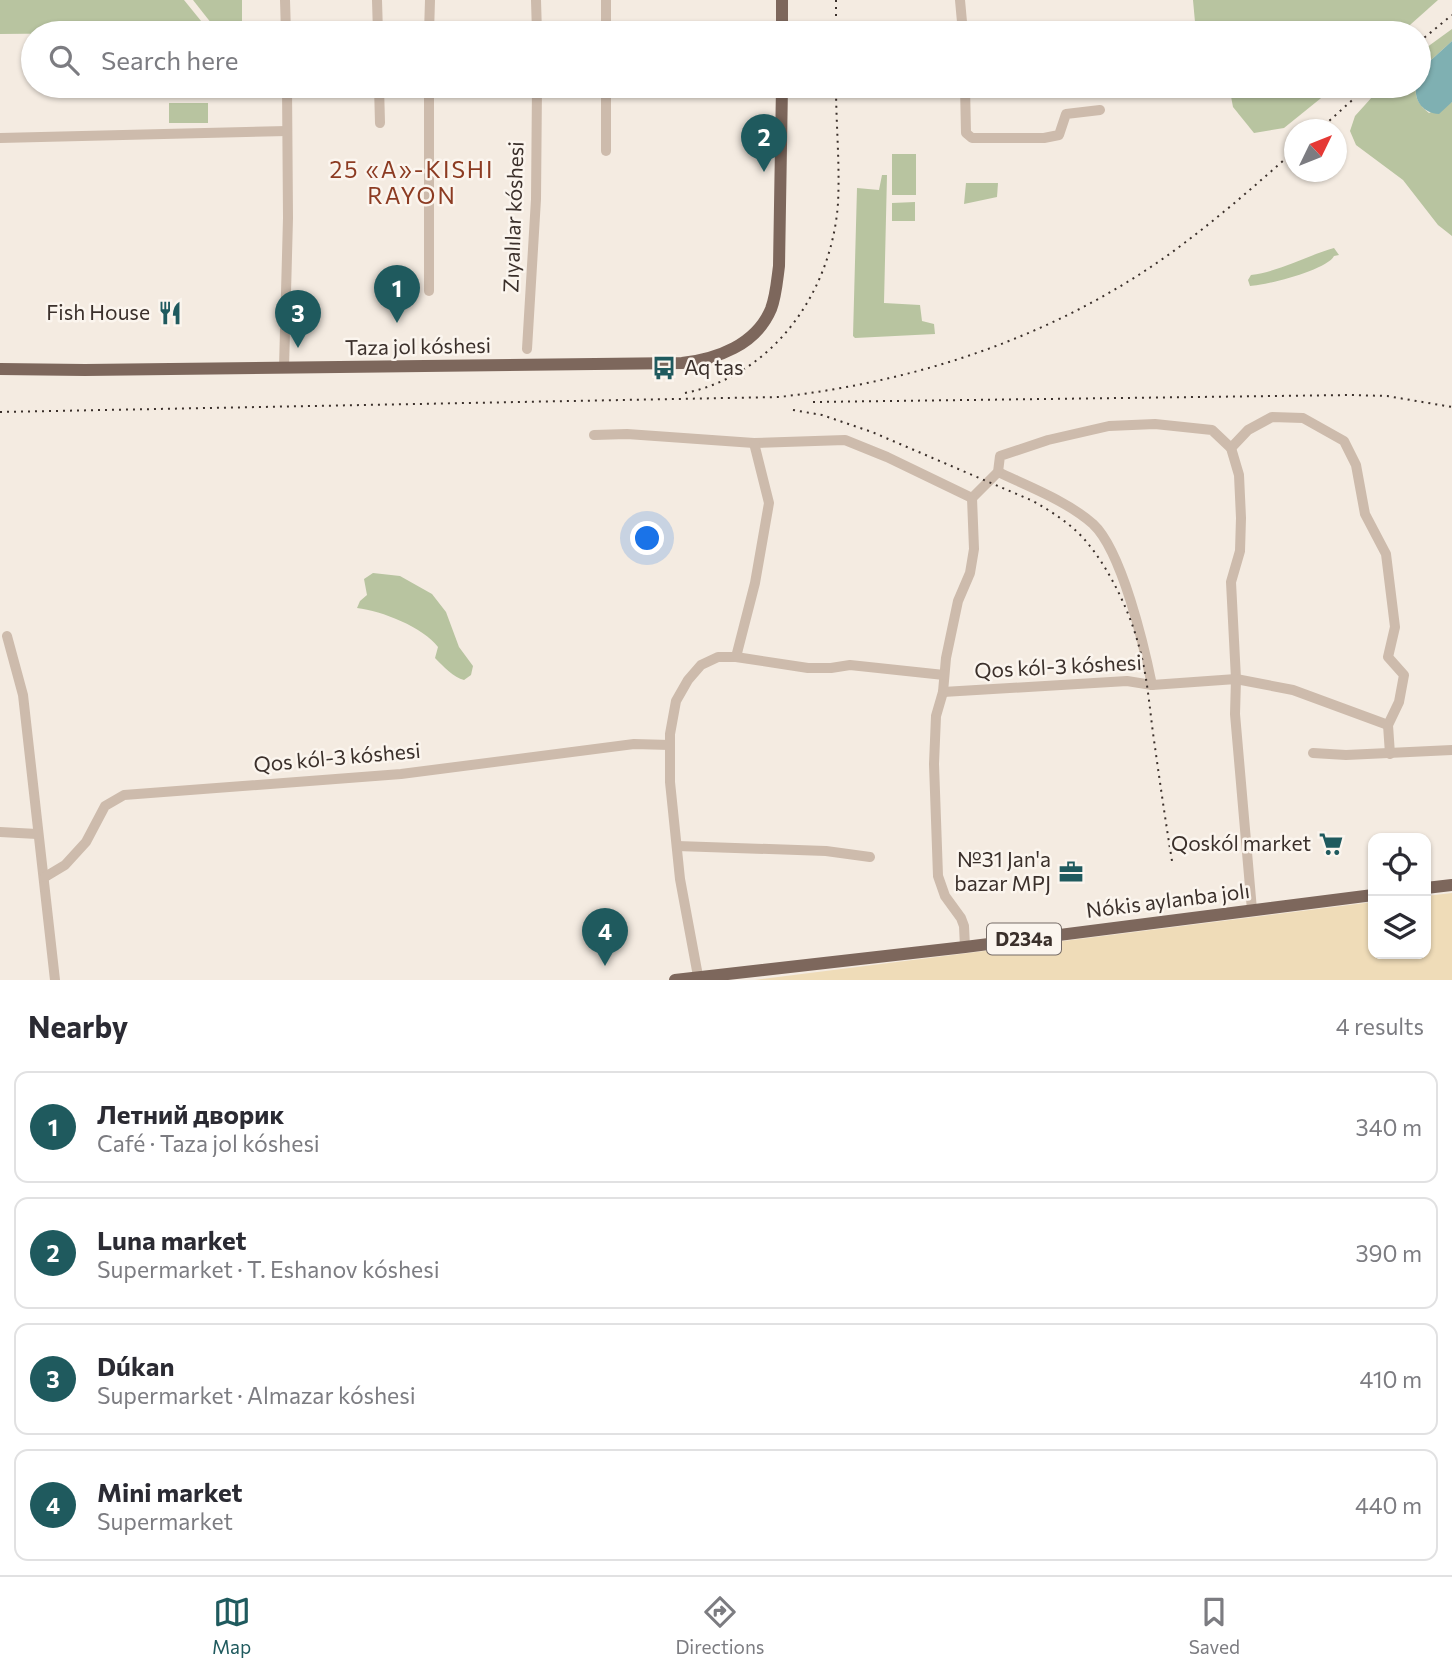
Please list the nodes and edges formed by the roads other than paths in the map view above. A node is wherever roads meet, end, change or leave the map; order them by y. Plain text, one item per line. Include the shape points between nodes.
1 (285, 0) edge
2 (377, 0) edge
3 (430, 0) edge
4 (537, 0) edge
5 (606, 0) edge
6 (782, 0) edge
7 (960, 0) edge
8 (286, 21) edge
9 (378, 21) edge
10 (429, 21) edge
11 (537, 21) edge
12 (606, 21) edge
13 (782, 21) edge
14 (962, 21) edge
15 (287, 98) edge
16 (379, 98) edge
17 (429, 98) edge
18 (537, 98) edge
19 (606, 98) edge
20 (782, 98) edge
21 (965, 98) edge
22 (1100, 110) dead end
23 (380, 123) dead end
24 (287, 131) junction
25 (0, 138) edge
26 (606, 151) dead end
27 (429, 291) dead end
28 (527, 349) dead end
29 (284, 368) junction
30 (0, 369) edge
31 (594, 435) dead end
32 (754, 443) junction
33 (1231, 448) junction
34 (998, 472) junction
35 (972, 498) junction
36 (7, 636) dead end
37 (736, 657) junction
38 (944, 675) junction
39 (1236, 680) junction
40 (1152, 685) junction
41 (943, 692) junction
42 (1388, 725) junction
43 (670, 745) junction
44 (1452, 750) edge
45 (1313, 753) dead end
46 (1390, 754) junction
47 (0, 832) edge
48 (37, 834) junction
49 (677, 846) junction
50 (870, 857) dead end
51 (45, 877) junction
52 (1452, 885) edge
53 (1431, 887) edge
54 (1368, 896) edge
55 (1252, 910) junction
56 (965, 947) junction
57 (698, 976) junction
58 (55, 980) edge
59 (675, 980) edge

1 - 8 street
2 - 9 street
3 - 10 street
4 - 11 street
5 - 12 street
6 - 13 main road
7 - 14 street
15 - 24 street
16 - 23 street
17 - 27 street
18 - 28 street, Zıyalılar kóshesi
19 - 26 street
20 - 29 main road, Taza jol kóshesi via 779,267 770,311 755,334 727,354 682,363
21 - 22 street via 966,133 972,138 1059,135 1066,114
24 - 25 street
24 - 29 street
29 - 30 main road, Taza jol kóshesi
31 - 32 street
32 - 35 street via 845,440
32 - 37 street via 769,503
33 - 34 street via 1212,430 1155,424 1109,426 1000,456
33 - 39 street via 1239,475 1241,518 1240,551 1231,582
33 - 42 street via 1248,430 1272,417 1303,418 1344,441 1356,466 1365,514 1386,554 1392,591 1395,627 1388,657 1404,676
34 - 35 street
34 - 40 street, Qos kól-3 kóshesi via 1060,502 1094,525 1119,568 1141,633
35 - 38 street, Qos kól-3 kóshesi via 974,549 958,601
36 - 48 street via 23,695
37 - 38 street, Qos kól-3 kóshesi via 808,668 850,665
37 - 43 street, Qos kól-3 kóshesi via 718,657 688,680 676,701
38 - 41 street, Qos kól-3 kóshesi
39 - 40 street
39 - 42 street via 1293,690
39 - 55 street
40 - 41 street, Qos kól-3 kóshesi via 1127,681
41 - 56 street, Qos kól-3 kóshesi via 936,716 934,764 938,876 961,918
42 - 46 street
43 - 49 street, Qos kól-3 kóshesi
43 - 51 street, Qos kól-3 kóshesi via 634,744 401,774 124,795 105,806 86,842 65,865
44 - 46 street
45 - 46 street
47 - 48 street
48 - 51 street
49 - 50 street
49 - 57 street, Qos kól-3 kóshesi
51 - 58 street
52 - 53 main road
54 - 55 main road, Nókis aylanba jolı / D234a
55 - 56 main road, Nókis aylanba jolı / D234a
56 - 57 main road, Nókis aylanba jolı / D234a
57 - 59 main road, Nókis aylanba jolı / D234a

